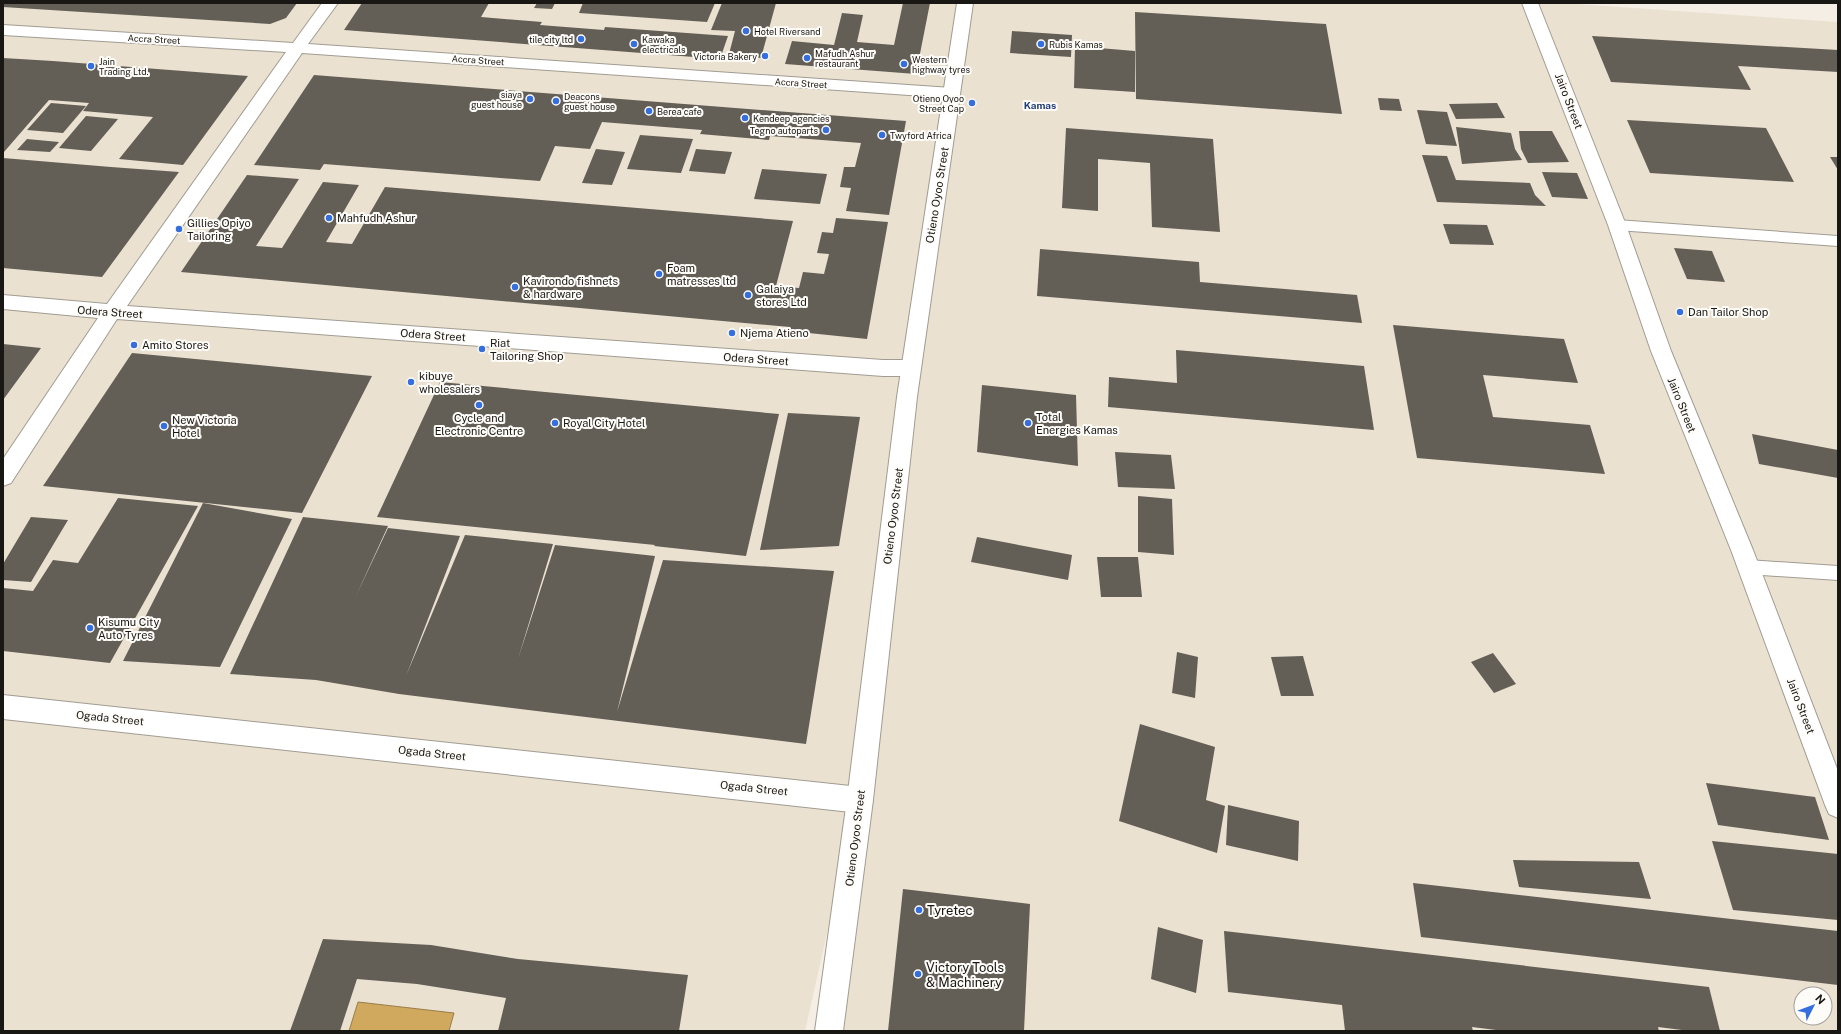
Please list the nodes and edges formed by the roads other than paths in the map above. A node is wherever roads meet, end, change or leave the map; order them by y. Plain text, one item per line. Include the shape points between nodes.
1 (330, 3) edge
2 (965, 3) edge
3 (1530, 3) edge
4 (3, 30) edge
5 (298, 48) junction
6 (952, 94) junction
7 (1617, 225) junction
8 (1838, 241) edge
9 (3, 302) edge
10 (112, 312) junction
11 (911, 368) junction
12 (3, 477) edge
13 (1748, 567) junction
14 (1838, 573) edge
15 (3, 707) edge
16 (1836, 796) edge
17 (860, 800) junction
18 (829, 1031) edge

1 - 5 main road
2 - 6 main road, Otieno Oyoo Street
3 - 7 main road, Jairo Street
4 - 5 main road, Accra Street
5 - 6 main road, Accra Street
5 - 10 main road
6 - 11 main road, Otieno Oyoo Street
7 - 8 lane
7 - 13 main road, Jairo Street via 1661,351
9 - 10 main road, Odera Street
10 - 11 main road, Odera Street
10 - 12 main road
11 - 17 main road, Otieno Oyoo Street
13 - 14 lane
13 - 16 main road, Jairo Street
15 - 17 main road, Ogada Street
17 - 18 main road, Otieno Oyoo Street

